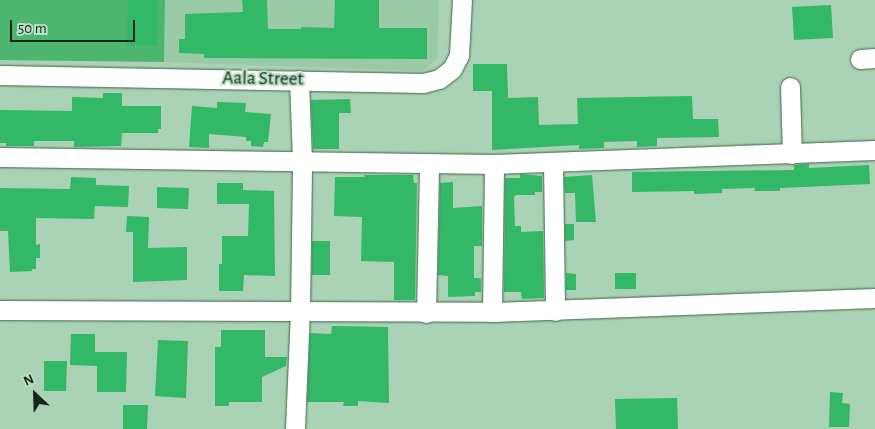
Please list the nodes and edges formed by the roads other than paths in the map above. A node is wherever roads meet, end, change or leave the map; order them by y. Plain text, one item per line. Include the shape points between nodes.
1 (462, 0) edge
2 (0, 75) edge
3 (299, 80) junction
4 (790, 86) dead end
5 (875, 150) edge
6 (792, 154) junction
7 (0, 157) edge
8 (302, 162) junction
9 (553, 163) junction
10 (429, 164) junction
11 (494, 164) junction
12 (875, 298) edge
13 (0, 310) edge
14 (300, 311) junction
15 (555, 311) junction
16 (492, 312) junction
17 (426, 313) junction
18 (295, 429) edge

1 - 3 street, Aala Street via 459,55 452,69 439,79 423,83
2 - 3 street, Aala Street
3 - 8 street
4 - 6 street
5 - 6 street
6 - 9 street
7 - 8 street
8 - 10 street
8 - 14 street
9 - 11 street
9 - 15 street
10 - 11 street
10 - 17 street
11 - 16 street
12 - 15 street
13 - 14 street
14 - 17 street
14 - 18 street
15 - 16 street
16 - 17 street

